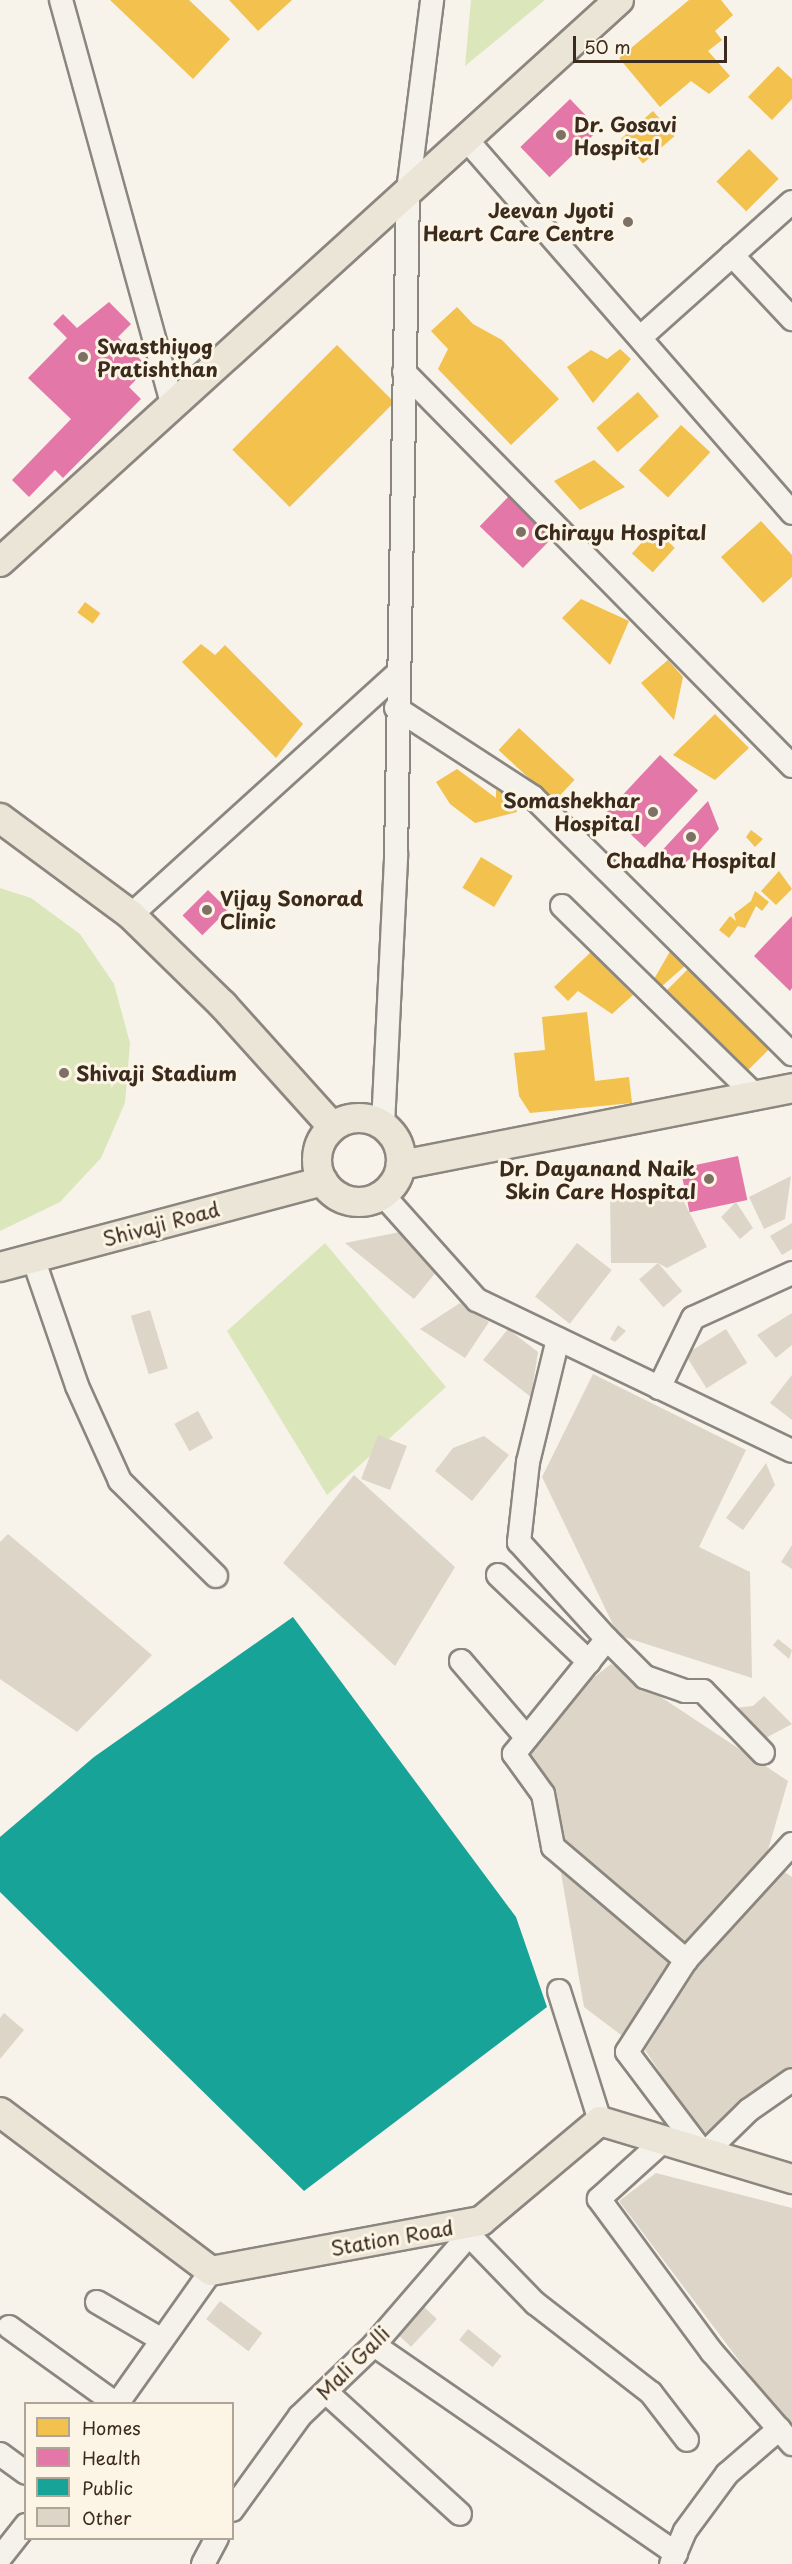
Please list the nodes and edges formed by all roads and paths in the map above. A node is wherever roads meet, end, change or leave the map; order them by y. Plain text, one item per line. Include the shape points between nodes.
1 (61, 0) edge
2 (432, 0) edge
3 (619, 0) edge
4 (466, 139) junction
5 (408, 191) junction
6 (792, 202) edge
7 (732, 255) junction
8 (792, 320) edge
9 (642, 336) junction
10 (404, 372) junction
11 (172, 404) junction
12 (792, 513) edge
13 (0, 562) edge
14 (396, 675) junction
15 (396, 708) junction
16 (792, 766) edge
17 (0, 818) edge
18 (562, 906) dead end
19 (131, 915) junction
20 (792, 1054) edge
21 (792, 1088) edge
22 (756, 1096) junction
23 (383, 1125) junction
24 (333, 1127) junction
25 (401, 1165) junction
26 (323, 1181) junction
27 (383, 1195) junction
28 (33, 1258) junction
29 (0, 1267) edge
30 (792, 1273) edge
31 (558, 1339) junction
32 (659, 1388) junction
33 (792, 1451) edge
34 (498, 1575) dead end
35 (216, 1576) dead end
36 (607, 1639) junction
37 (461, 1661) dead end
38 (589, 1662) junction
39 (527, 1738) junction
40 (763, 1753) dead end
41 (792, 1844) edge
42 (686, 1960) junction
43 (560, 1991) dead end
44 (792, 2080) edge
45 (0, 2112) edge
46 (600, 2121) junction
47 (662, 2142) junction
48 (704, 2154) junction
49 (792, 2179) edge
50 (475, 2228) junction
51 (212, 2271) junction
52 (97, 2302) dead end
53 (9, 2327) dead end
54 (162, 2340) junction
55 (374, 2345) junction
56 (326, 2392) junction
57 (115, 2402) edge
58 (117, 2402) edge
59 (786, 2437) edge
60 (687, 2440) dead end
61 (0, 2454) edge
62 (24, 2472) edge
63 (234, 2507) edge
64 (460, 2514) dead end
65 (24, 2528) edge
66 (216, 2540) edge
67 (6, 2554) edge
68 (673, 2558) edge
69 (203, 2564) edge

1 - 11 street
2 - 5 street
3 - 4 main road
4 - 5 main road
4 - 9 street
5 - 10 street
5 - 11 main road
6 - 7 street
7 - 8 street
7 - 9 street
9 - 12 street
10 - 14 street
10 - 16 street
11 - 13 main road
14 - 15 street
14 - 19 street
15 - 20 street via 533,797
15 - 23 street via 396,855
17 - 19 main road
18 - 22 street
19 - 24 main road via 223,1005
21 - 22 main road
22 - 25 main road
23 - 24 main road via 363,1118
23 - 25 main road via 398,1143
24 - 26 main road via 319,1146
25 - 27 main road
26 - 27 main road via 350,1201
26 - 28 main road, Shivaji Road
27 - 31 street via 477,1300
28 - 29 main road, Shivaji Road
28 - 35 street via 77,1386 120,1481
30 - 32 street via 693,1318
31 - 32 street
31 - 36 street via 528,1462 519,1542
32 - 33 street
34 - 38 street
36 - 38 street
36 - 40 street via 645,1677 684,1691 703,1691
37 - 39 street
38 - 39 street
39 - 42 street via 514,1754 543,1794 553,1847
41 - 42 street
42 - 48 street via 627,2052
43 - 46 street
44 - 48 street via 749,2110
45 - 51 main road
46 - 47 main road
46 - 50 main road, Station Road
47 - 48 main road
47 - 59 street via 599,2199 712,2352
48 - 49 main road
50 - 51 main road, Station Road
50 - 55 street, Mali Galli
50 - 60 street via 535,2303 651,2393
51 - 54 street
52 - 54 street
53 - 57 street
54 - 58 street
55 - 56 street, Mali Galli
55 - 68 street
56 - 63 street, Mali Galli via 300,2416
56 - 64 street
59 - 68 street via 727,2474
61 - 62 street
65 - 67 street
66 - 69 street

